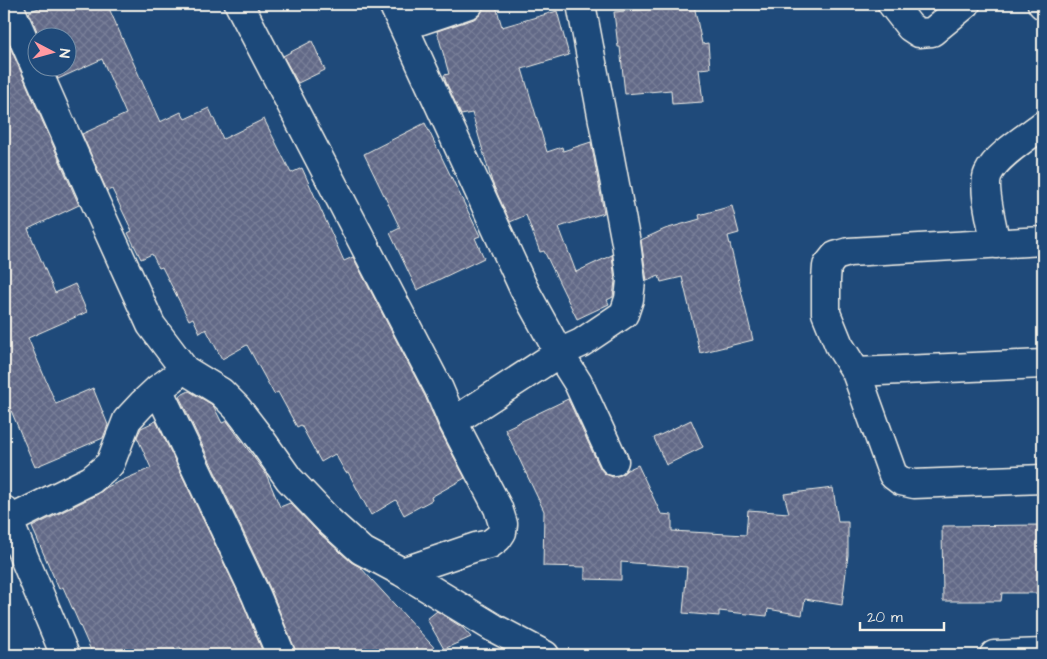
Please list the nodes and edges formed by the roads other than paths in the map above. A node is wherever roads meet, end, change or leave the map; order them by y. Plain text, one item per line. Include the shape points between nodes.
1 (8, 4) edge
2 (239, 4) edge
3 (469, 4) edge
4 (581, 4) edge
5 (892, 4) edge
6 (966, 4) edge
7 (398, 15) edge
8 (1043, 125) edge
9 (1043, 241) edge
10 (996, 244) junction
11 (559, 353) junction
12 (1043, 364) edge
13 (185, 370) junction
14 (856, 372) junction
15 (158, 389) junction
16 (453, 422) junction
17 (614, 461) dead end
18 (1043, 479) edge
19 (6, 516) edge
20 (402, 572) junction
21 (1043, 653) edge
22 (65, 655) edge
23 (281, 655) edge
24 (545, 655) edge
25 (994, 655) edge

1 - 13 street via 151,325
2 - 16 street via 439,389
3 - 7 street
4 - 11 street via 632,281 624,314 581,343
5 - 6 street via 919,33 932,32
7 - 11 street via 524,289
8 - 10 street via 999,158 987,175 986,192
9 - 10 street
10 - 14 street via 849,252 835,256 827,266 826,313 839,345
11 - 16 street
11 - 17 street via 578,383
12 - 14 street
13 - 15 street
13 - 20 street via 221,392 237,408 289,479 329,521 361,550
14 - 18 street via 893,475 901,481 914,484
15 - 19 street via 127,420 110,464 91,480
15 - 23 street
16 - 20 street via 498,508 502,532 490,544
19 - 22 street
20 - 24 street
21 - 25 street

